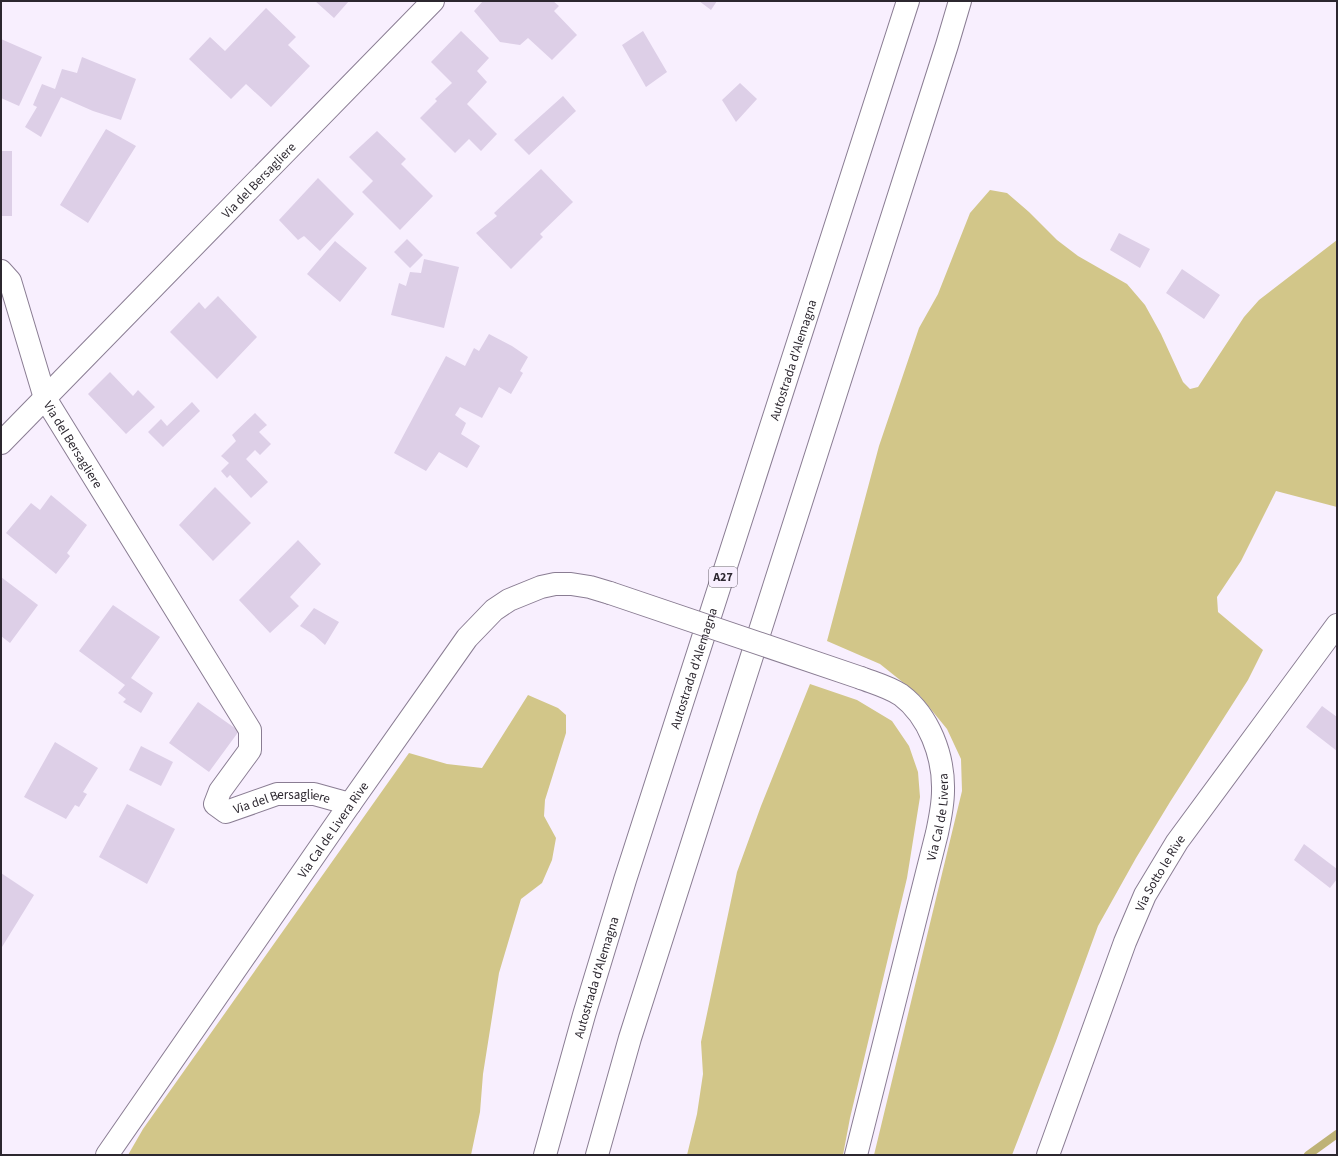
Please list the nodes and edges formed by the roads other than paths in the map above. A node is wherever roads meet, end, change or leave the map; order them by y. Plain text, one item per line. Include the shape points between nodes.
1 (433, 1) edge
2 (908, 1) edge
3 (960, 1) edge
4 (1, 272) edge
5 (44, 398) junction
6 (1, 443) edge
7 (610, 593) joint
8 (1337, 625) edge
9 (350, 804) junction
10 (107, 1155) edge
11 (545, 1155) edge
12 (597, 1155) edge
13 (856, 1155) edge
14 (1048, 1155) edge

1 - 5 main road, Via del Bersagliere
2 - 11 main road, Autostrada d'Alemagna / A27 via 625,880
3 - 12 main road via 632,1030
4 - 5 main road via 10,281
5 - 6 main road
5 - 9 main road, Via del Bersagliere via 250,730 250,750 220,791 215,804 226,812 277,794 314,794
7 - 9 main road, Via Cal de Livera Rive via 590,587 555,584 525,593 494,610 452,658
7 - 13 main road, Via Cal de Livera, bridge via 881,685 900,695 915,709 925,723 938,752 944,790 937,833
8 - 14 main road, Via Sotto le Rive via 1177,842 1145,895 1125,942
9 - 10 main road, Via Cal de Livera Rive

